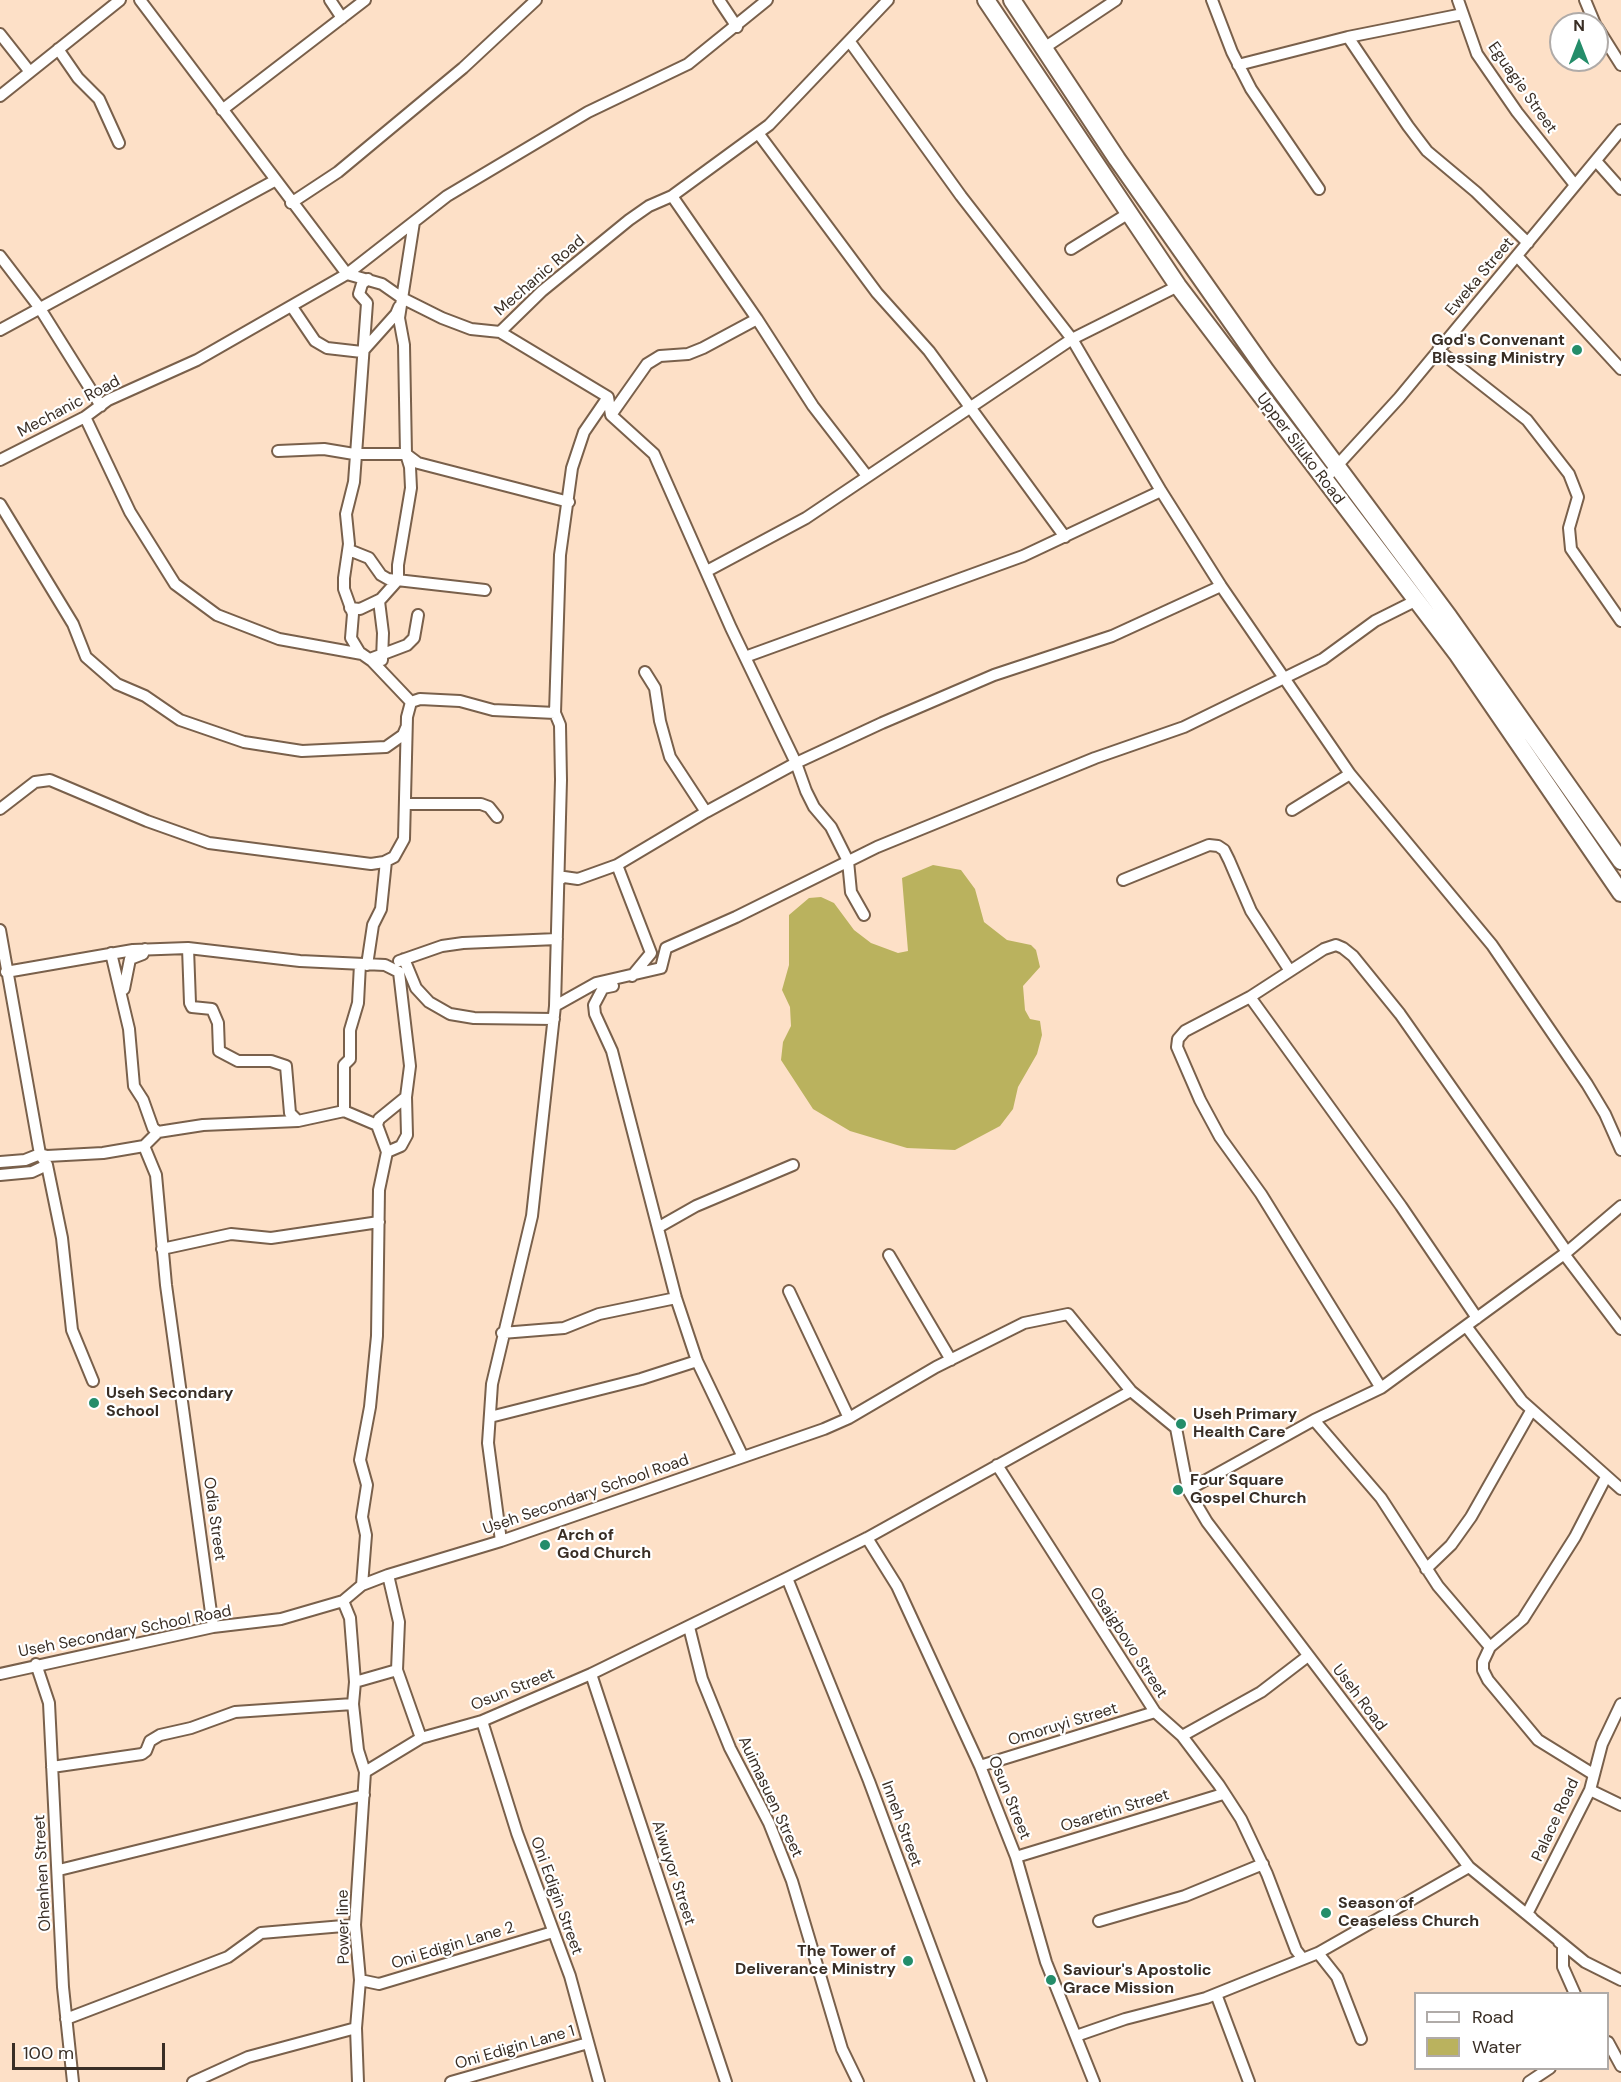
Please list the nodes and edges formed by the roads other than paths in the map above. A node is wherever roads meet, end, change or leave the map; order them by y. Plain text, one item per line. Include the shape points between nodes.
1 (120, 0) edge
2 (140, 0) edge
3 (330, 0) edge
4 (365, 0) edge
5 (536, 0) edge
6 (720, 0) edge
7 (767, 0) edge
8 (888, 0) edge
9 (986, 0) edge
10 (1012, 0) edge
11 (1116, 0) edge
12 (1212, 0) edge
13 (1458, 0) edge
14 (1463, 14) junction
15 (342, 18) junction
16 (737, 27) junction
17 (0, 34) edge
18 (1348, 37) junction
19 (850, 42) junction
20 (1609, 46) edge
21 (1044, 48) junction
22 (58, 49) junction
23 (1238, 65) junction
24 (1621, 65) edge
25 (30, 72) junction
26 (0, 96) edge
27 (222, 110) junction
28 (1621, 130) edge
29 (758, 133) junction
30 (120, 143) dead end
31 (1596, 161) junction
32 (276, 180) junction
33 (1575, 185) junction
34 (1319, 189) dead end
35 (1621, 189) edge
36 (672, 196) junction
37 (291, 203) junction
38 (1129, 213) junction
39 (415, 222) junction
40 (1528, 243) junction
41 (1071, 249) dead end
42 (0, 256) edge
43 (1517, 256) junction
44 (347, 274) junction
45 (368, 279) junction
46 (1178, 286) junction
47 (402, 298) junction
48 (39, 307) junction
49 (292, 307) junction
50 (757, 319) junction
51 (0, 330) edge
52 (500, 332) junction
53 (1072, 339) junction
54 (1438, 350) junction
55 (362, 352) junction
56 (1621, 369) edge
57 (608, 397) junction
58 (101, 406) junction
59 (972, 407) junction
60 (611, 415) junction
61 (85, 417) junction
62 (278, 451) dead end
63 (354, 454) junction
64 (406, 454) junction
65 (1, 458) edge
66 (1337, 468) junction
67 (867, 476) junction
68 (1323, 481) junction
69 (1161, 491) junction
70 (569, 502) junction
71 (0, 504) edge
72 (1065, 537) junction
73 (349, 550) junction
74 (707, 571) junction
75 (397, 581) junction
76 (1221, 586) junction
77 (485, 590) dead end
78 (1417, 600) junction
79 (379, 601) junction
80 (350, 608) junction
81 (418, 615) dead end
82 (1621, 621) edge
83 (383, 654) junction
84 (365, 656) junction
85 (745, 657) junction
86 (380, 669) junction
87 (645, 672) dead end
88 (1285, 679) junction
89 (411, 702) junction
90 (555, 713) junction
91 (406, 728) junction
92 (796, 763) junction
93 (1350, 774) junction
94 (405, 804) junction
95 (0, 809) edge
96 (1292, 810) dead end
97 (706, 812) junction
98 (497, 817) dead end
99 (386, 861) junction
100 (848, 861) junction
101 (1621, 861) edge
102 (617, 865) junction
103 (578, 879) junction
104 (559, 880) junction
105 (1124, 880) dead end
106 (559, 893) junction
107 (1621, 893) edge
108 (864, 915) dead end
109 (0, 930) edge
110 (557, 939) junction
111 (188, 948) junction
112 (145, 949) junction
113 (111, 953) junction
114 (404, 959) junction
115 (364, 964) junction
116 (385, 965) junction
117 (1290, 971) junction
118 (6, 972) junction
119 (633, 975) junction
120 (1250, 997) junction
121 (122, 1000) junction
122 (555, 1006) junction
123 (554, 1019) junction
124 (406, 1097) junction
125 (344, 1111) junction
126 (298, 1120) junction
127 (378, 1125) junction
128 (158, 1132) junction
129 (144, 1146) junction
130 (1621, 1150) edge
131 (387, 1152) junction
132 (40, 1154) junction
133 (0, 1162) edge
134 (47, 1165) junction
135 (793, 1165) dead end
136 (0, 1175) edge
137 (1621, 1206) edge
138 (379, 1222) junction
139 (658, 1227) junction
140 (193, 1242) junction
141 (162, 1249) junction
142 (1565, 1253) junction
143 (889, 1255) dead end
144 (164, 1268) junction
145 (789, 1291) dead end
146 (676, 1298) junction
147 (1477, 1318) junction
148 (1466, 1326) junction
149 (1621, 1329) edge
150 (502, 1333) junction
151 (951, 1360) junction
152 (697, 1361) junction
153 (93, 1381) dead end
154 (1381, 1388) junction
155 (1131, 1390) junction
156 (1531, 1411) junction
157 (490, 1417) junction
158 (849, 1418) junction
159 (1314, 1420) junction
160 (743, 1457) junction
161 (997, 1465) junction
162 (1606, 1476) junction
163 (1621, 1489) edge
164 (1188, 1490) junction
165 (867, 1538) junction
166 (501, 1540) junction
167 (1426, 1569) junction
168 (388, 1575) junction
169 (787, 1578) junction
170 (362, 1585) junction
171 (343, 1601) junction
172 (213, 1627) junction
173 (689, 1627) junction
174 (1490, 1647) junction
175 (1308, 1656) junction
176 (36, 1664) junction
177 (397, 1670) junction
178 (0, 1674) edge
179 (591, 1674) junction
180 (355, 1682) junction
181 (352, 1704) junction
182 (1621, 1704) edge
183 (1155, 1712) junction
184 (482, 1720) junction
185 (1182, 1736) junction
186 (421, 1738) junction
187 (980, 1766) junction
188 (52, 1767) junction
189 (365, 1772) junction
190 (1593, 1774) junction
191 (1590, 1790) junction
192 (1223, 1794) junction
193 (364, 1795) junction
194 (1621, 1805) edge
195 (1016, 1857) junction
196 (1263, 1864) junction
197 (1469, 1867) junction
198 (59, 1870) junction
199 (1527, 1914) junction
200 (1099, 1921) dead end
201 (355, 1925) junction
202 (553, 1932) junction
203 (1318, 1953) junction
204 (1303, 1959) junction
205 (360, 1980) junction
206 (1621, 1980) edge
207 (1574, 1992) edge
208 (1216, 1994) junction
209 (66, 2019) junction
210 (356, 2028) junction
211 (1076, 2036) junction
212 (1361, 2039) dead end
213 (588, 2043) junction
214 (1609, 2044) edge
215 (1621, 2066) edge
216 (1547, 2070) edge
217 (73, 2082) edge
218 (193, 2082) edge
219 (358, 2082) edge
220 (451, 2082) edge
221 (599, 2082) edge
222 (726, 2082) edge
223 (858, 2082) edge
224 (981, 2082) edge
225 (1094, 2082) edge
226 (1249, 2082) edge
227 (1529, 2082) edge

1 - 22 street
2 - 27 street
3 - 15 street
4 - 15 street
5 - 37 street via 463,68 338,172
6 - 16 street
7 - 16 street
8 - 19 street, Mechanic Road
9 - 38 main road, Upper Siluko Road
10 - 21 main road, Upper Siluko Road
11 - 21 street
12 - 23 street
13 - 14 street, Eguagie Street
14 - 18 street
14 - 33 street, Eguagie Street via 1477,54
15 - 27 street
16 - 39 street via 688,64 588,112 447,196
17 - 25 street
18 - 23 street
18 - 40 street via 1428,151
19 - 29 street, Mechanic Road
19 - 53 street via 961,196
20 - 24 street
21 - 66 main road, Upper Siluko Road via 1117,159
22 - 25 street
22 - 30 street via 99,99
23 - 34 street
25 - 26 street
27 - 32 street
28 - 31 street, Eweka Street
29 - 36 street, Mechanic Road
29 - 59 street via 878,293
31 - 33 street, Eweka Street
31 - 35 street
32 - 37 street
32 - 48 street
33 - 40 street, Eweka Street
36 - 50 street
36 - 52 street, Mechanic Road via 629,220 542,291
37 - 44 street
38 - 41 street
38 - 46 main road, Upper Siluko Road
39 - 44 street
39 - 47 street
40 - 43 street, Eweka Street
42 - 48 street
43 - 54 street, Eweka Street
43 - 56 street
44 - 45 street, Mechanic Road
44 - 49 street, Mechanic Road
45 - 47 street, Mechanic Road
45 - 55 street via 359,294 367,303
46 - 53 street
46 - 68 main road, Upper Siluko Road
47 - 52 street, Mechanic Road via 471,328
47 - 55 street via 396,314
47 - 64 street via 399,318 404,345
48 - 51 street
48 - 58 street
49 - 55 street via 315,341 327,348
49 - 58 street, Mechanic Road via 197,360
50 - 60 street via 703,348 688,354 660,356 647,364
50 - 67 street via 813,406
52 - 57 street
53 - 59 street
53 - 69 street
54 - 66 street, Eweka Street
54 - 82 street via 1527,420 1569,474 1578,497 1569,528 1571,549
55 - 63 street
57 - 60 street
57 - 70 street via 584,432 572,468
58 - 61 street, Mechanic Road
59 - 67 street
59 - 72 street
60 - 74 street via 654,454
61 - 65 street, Mechanic Road
61 - 84 street via 130,512 175,584 217,615 279,639
62 - 63 street via 324,449
63 - 64 street
63 - 73 street via 354,482 346,514
64 - 70 street via 418,463
64 - 75 street via 411,489
66 - 68 street
66 - 101 main road, Upper Siluko Road via 1449,617
67 - 74 street via 806,518
68 - 78 main road, Upper Siluko Road
69 - 72 street
69 - 76 street
70 - 90 street via 560,555
71 - 91 street via 73,624 86,657 117,684 145,696 180,720 244,742 302,751 386,747 403,735
72 - 85 street via 1023,556
73 - 75 street via 369,558 381,575
73 - 80 street via 344,589
74 - 85 street
75 - 77 street
75 - 79 street
76 - 88 street
76 - 92 street via 1112,636 984,680
78 - 88 street via 1375,621 1323,659
78 - 107 main road, Upper Siluko Road
79 - 80 street via 360,609
79 - 83 street
80 - 84 street via 351,638
81 - 83 street via 414,638 407,645
83 - 84 street
83 - 86 street
84 - 86 street
85 - 92 street
86 - 89 street
87 - 97 street via 655,688 670,757
88 - 93 street
88 - 100 street via 1184,727 1095,759
89 - 90 street via 460,700 493,710
89 - 91 street
90 - 104 street via 561,746
91 - 94 street
92 - 97 street
92 - 100 street via 814,807 831,827
93 - 96 street
93 - 130 street via 1492,945 1587,1084
94 - 98 street via 481,804
94 - 99 street via 404,838 394,857
95 - 99 street via 34,782 50,780 208,843 370,864
97 - 102 street
99 - 115 street via 381,909
100 - 108 street via 851,892
100 - 119 street via 666,948 661,968
102 - 103 street
102 - 119 street via 651,953
103 - 104 street
103 - 106 street
104 - 106 street
105 - 117 street via 1209,845 1224,849 1251,911
106 - 110 street
109 - 118 street
110 - 114 street via 463,943
110 - 122 street
111 - 112 street
111 - 115 street
111 - 126 street via 190,1003 192,1007 212,1009 218,1023 219,1051 238,1061 271,1061 286,1066 290,1113
112 - 113 street
112 - 121 street via 127,965
113 - 118 street
113 - 121 street
114 - 116 street
114 - 123 street via 416,988 429,1002 450,1014
115 - 116 street
115 - 125 street via 350,1030 350,1059 344,1065
116 - 124 street via 399,972 401,981 410,1066
117 - 120 street
117 - 142 street via 1336,945 1353,956 1400,1014
118 - 132 street
119 - 122 street via 596,983
119 - 139 street via 603,988 594,1005 612,1051
120 - 147 street
120 - 154 street via 1185,1031 1177,1047 1220,1137 1261,1194
121 - 128 street via 131,1042 134,1086
122 - 123 street
123 - 150 street via 532,1216
124 - 127 street via 379,1119
124 - 131 street via 407,1135 401,1146
125 - 126 street
125 - 127 street
126 - 128 street via 203,1125
127 - 131 street
128 - 129 street
129 - 132 street via 103,1153
129 - 141 street, Odia Street via 156,1175
131 - 138 street via 379,1190
132 - 133 street
132 - 134 street
134 - 136 street via 32,1172
134 - 153 street via 63,1238 72,1330
135 - 139 street via 696,1206
137 - 142 street
138 - 140 street via 271,1238 231,1234
138 - 170 street via 378,1336 360,1460 366,1485
139 - 146 street
140 - 141 street
140 - 144 street via 168,1260
141 - 144 street, Odia Street
142 - 147 street
142 - 149 street
143 - 151 street
144 - 172 street, Odia Street
145 - 158 street
146 - 150 street via 599,1314 564,1328
146 - 152 street
147 - 148 street
148 - 154 street
148 - 156 street
150 - 157 street
151 - 155 street, Useh Secondary School Road via 1024,1323 1068,1314
151 - 158 street, Useh Secondary School Road
152 - 157 street
152 - 160 street
154 - 159 street
155 - 161 street, Osun Street
155 - 164 street, Useh Road via 1176,1428
156 - 162 street
156 - 167 street via 1471,1517 1451,1545
157 - 166 street via 489,1455
158 - 160 street, Useh Secondary School Road
159 - 164 street
159 - 167 street via 1381,1498
160 - 166 street, Useh Secondary School Road
161 - 165 street, Osun Street
161 - 183 street, Osaigbovo Street
162 - 163 street
162 - 174 street via 1575,1537 1523,1619
164 - 175 street, Useh Road via 1207,1522
165 - 169 street, Osun Street
165 - 187 street, Osun Street via 897,1586
166 - 168 street, Useh Secondary School Road
167 - 174 street
168 - 170 street, Useh Secondary School Road
168 - 177 street via 399,1622
169 - 173 street, Osun Street
169 - 224 street, Inneh Street via 869,1780
170 - 171 street, Useh Secondary School Road
171 - 172 street, Useh Secondary School Road via 280,1619
171 - 180 street, Power line via 351,1618
172 - 176 street, Useh Secondary School Road
173 - 179 street, Osun Street
173 - 223 street, Auimasuen Street via 702,1679 792,1881 842,2049
174 - 190 street via 1483,1662 1488,1680 1538,1740
175 - 185 street via 1227,1713
175 - 197 street, Useh Road
176 - 178 street, Useh Secondary School Road
176 - 188 street, Ohenhen Street via 49,1702
177 - 180 street
177 - 186 street
179 - 184 street, Osun Street
179 - 222 street, Aiwuyor Street
180 - 181 street, Power line
181 - 188 street via 235,1712 160,1735 150,1741 142,1754
181 - 189 street, Power line
182 - 190 street, Palace Road
183 - 185 street, Osaigbovo Street
183 - 187 street, Omoruyi Street
184 - 186 street, Osun Street
184 - 202 street, Oni Edigin Street
185 - 192 street, Osaigbovo Street
186 - 189 street, Osun Street
187 - 195 street, Osun Street
188 - 198 street, Ohenhen Street
189 - 193 street, Power line
190 - 191 street, Palace Road
191 - 194 street
191 - 199 street, Palace Road
192 - 195 street, Osaretin Street
192 - 196 street, Osaigbovo Street via 1241,1819
193 - 198 street
193 - 201 street, Power line
195 - 211 street, Osun Street via 1046,1962
196 - 200 street via 1185,1896
196 - 204 street, Osaigbovo Street
197 - 199 street, Useh Road
197 - 203 street
198 - 209 street, Ohenhen Street
199 - 206 street, Useh Road via 1585,1962
199 - 207 street via 1563,1945 1563,1967
201 - 205 street, Power line
201 - 209 street via 261,1933 228,1957
202 - 205 street, Oni Edigin Lane 2 via 379,1984
202 - 213 street, Oni Edigin Street
203 - 204 street
203 - 212 street via 1337,1977
204 - 208 street
205 - 210 street, Power line
208 - 211 street
208 - 226 street
209 - 217 street, Ohenhen Street
210 - 218 street via 248,2057
210 - 219 street, Power line
211 - 225 street, Osun Street
213 - 220 street, Oni Edigin Lane 1
213 - 221 street, Oni Edigin Street
214 - 215 street
216 - 227 street

